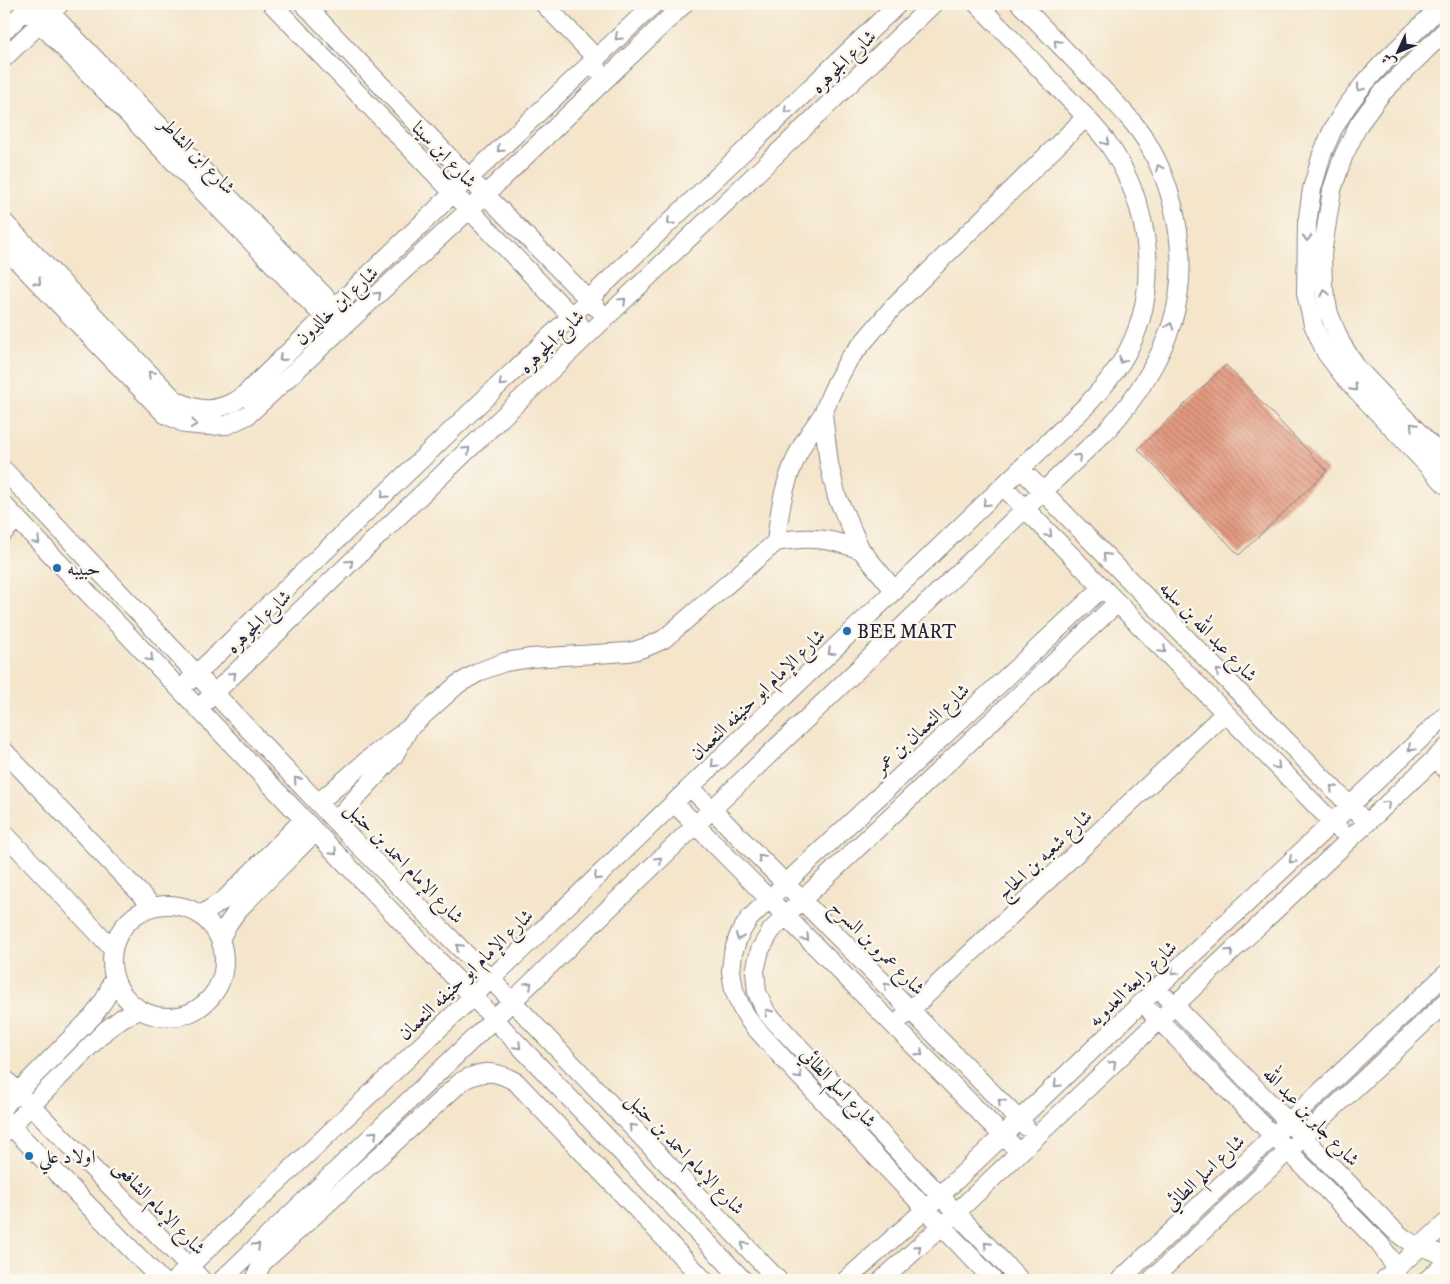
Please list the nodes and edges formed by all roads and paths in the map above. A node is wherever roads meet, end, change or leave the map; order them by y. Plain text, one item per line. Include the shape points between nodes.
1 (272, 4) edge
2 (304, 4) edge
3 (544, 4) edge
4 (654, 4) edge
5 (684, 4) edge
6 (898, 4) edge
7 (933, 4) edge
8 (977, 4) edge
9 (1020, 4) edge
10 (1443, 4) edge
11 (41, 9) edge
12 (4, 32) edge
13 (1446, 32) edge
14 (4, 58) edge
15 (596, 58) junction
16 (613, 72) junction
17 (1086, 117) junction
18 (469, 178) junction
19 (453, 193) junction
20 (486, 194) junction
21 (469, 210) junction
22 (4, 222) edge
23 (4, 247) edge
24 (589, 300) junction
25 (330, 312) junction
26 (572, 316) junction
27 (606, 318) junction
28 (344, 326) junction
29 (109, 330) junction
30 (588, 334) junction
31 (96, 342) junction
32 (823, 414) junction
33 (1446, 461) edge
34 (1021, 469) junction
35 (4, 470) edge
36 (1446, 485) edge
37 (1003, 486) junction
38 (1043, 491) junction
39 (4, 505) edge
40 (1025, 509) junction
41 (17, 519) junction
42 (4, 532) edge
43 (776, 542) junction
44 (861, 550) junction
45 (1102, 588) junction
46 (895, 590) junction
47 (1117, 603) junction
48 (196, 674) junction
49 (180, 690) junction
50 (214, 693) junction
51 (198, 709) junction
52 (1225, 713) junction
53 (1446, 715) edge
54 (408, 729) junction
55 (4, 751) edge
56 (1443, 759) edge
57 (690, 787) junction
58 (318, 802) junction
59 (674, 803) junction
60 (1350, 806) junction
61 (712, 809) junction
62 (335, 821) junction
63 (1332, 822) junction
64 (1367, 823) junction
65 (695, 825) junction
66 (309, 826) junction
67 (4, 833) edge
68 (1349, 840) junction
69 (785, 884) junction
70 (769, 899) junction
71 (802, 900) junction
72 (153, 906) junction
73 (201, 915) junction
74 (785, 916) junction
75 (220, 939) junction
76 (113, 949) junction
77 (1446, 974) edge
78 (114, 977) junction
79 (490, 980) junction
80 (1157, 988) junction
81 (472, 997) junction
82 (512, 1001) junction
83 (1142, 1002) junction
84 (1446, 1002) edge
85 (1174, 1005) junction
86 (140, 1010) junction
87 (910, 1010) junction
88 (493, 1019) junction
89 (1159, 1020) junction
90 (894, 1026) junction
91 (4, 1078) edge
92 (18, 1092) junction
93 (4, 1106) edge
94 (32, 1106) junction
95 (1019, 1120) junction
96 (1288, 1122) junction
97 (6, 1126) edge
98 (1002, 1136) junction
99 (1273, 1136) junction
100 (1036, 1137) junction
101 (1303, 1138) junction
102 (1288, 1151) junction
103 (1019, 1153) junction
104 (940, 1195) junction
105 (926, 1209) junction
106 (956, 1212) junction
107 (1446, 1223) edge
108 (942, 1226) junction
109 (1421, 1246) junction
110 (1446, 1258) edge
111 (1446, 1262) edge
112 (188, 1267) junction
113 (1392, 1277) edge
114 (161, 1280) edge
115 (175, 1280) edge
116 (202, 1280) edge
117 (222, 1280) edge
118 (256, 1280) edge
119 (704, 1280) edge
120 (743, 1280) edge
121 (778, 1280) edge
122 (846, 1280) edge
123 (882, 1280) edge
124 (993, 1280) edge
125 (1020, 1280) edge
126 (1120, 1280) edge
127 (1151, 1280) edge
128 (1427, 1280) edge

1 - 19 street, شارع ابن سينا
2 - 18 street, شارع ابن سينا
3 - 15 street
4 -> 15 street, شارع ابن خالدون
5 - 16 street, شارع ابن خالدون
6 -> 24 street, شارع الجوهره
27 -> 7 street, شارع الجوهره
8 - 17 street, شارع الإمام ابو حنيفه النعمان
38 -> 9 street via 1107,430 1145,381 1172,324 1180,262 1172,201 1148,143 1130,118
10 -> 36 street via 1363,85 1333,129 1312,188 1307,224 1306,292 1326,353 1345,378
11 - 12 street
11 - 14 street
11 - 25 street, شارع ابن الشاطر
33 -> 13 street via 1357,368 1341,343 1329,314 1323,285 1322,254 1332,190 1359,124 1381,94
15 - 16 street via 600,72
15 -> 18 street, شارع ابن خالدون
16 - 20 street, شارع ابن خالدون
17 - 32 street via 894,306 850,359
17 -> 34 street, شارع الإمام ابو حنيفه النعمان via 1106,141 1135,193 1147,250 1143,309 1123,359 1107,383
18 - 19 street, شارع ابن خالدون
18 - 20 street, شارع ابن سينا
19 - 21 street, شارع ابن سينا
19 - 25 street, شارع ابن خالدون
20 - 21 street, شارع ابن خالدون
20 - 24 street, شارع ابن سينا
21 - 26 street, شارع ابن سينا
28 -> 21 street, شارع ابن خالدون
22 - 29 street, شارع ابن خالدون
23 -> 31 street, شارع ابن خالدون
24 - 26 street, شارع الجوهره
24 - 27 street, شارع ابن سينا
25 - 28 street, شارع ابن الشاطر
25 -> 29 street, شارع ابن خالدون via 242,397 216,409 201,410 174,399
26 - 30 street, شارع ابن سينا
26 -> 48 street, شارع الجوهره
27 - 30 street, شارع الجوهره
31 -> 28 street, شارع ابن خالدون via 165,414 186,424 227,425 248,415
29 - 31 street
50 -> 30 street, شارع الجوهره
32 - 43 street via 803,443 789,474
32 - 44 street via 837,497
34 - 37 street, شارع الإمام ابو حنيفه النعمان
34 - 38 street, شارع عبد الله بن سلمه
35 - 48 street, شارع الإمام احمد بن حنبل
37 - 40 street
37 -> 46 street, شارع الإمام ابو حنيفه النعمان
38 - 40 street
60 -> 38 street, شارع عبد الله بن سلمه
39 - 41 street
40 -> 45 street
40 - 61 street
41 - 42 street
41 -> 49 street
43 - 44 street via 820,539
43 - 54 street via 652,646 628,652 505,662 458,684
44 - 46 street
45 - 47 street
45 - 69 street, شارع النعمان بن عمر
46 -> 57 street, شارع الإمام ابو حنيفه النعمان
47 -> 52 street
47 - 71 street
48 - 49 street, شارع الجوهره
48 - 50 street, شارع الإمام احمد بن حنبل
49 - 51 street
50 - 51 street, شارع الجوهره
58 -> 50 street, شارع الإمام احمد بن حنبل
51 - 66 street
52 -> 63 street
52 - 87 street, شارع شعبه بن الحاج
53 -> 60 street, شارع رابعة العدويه
54 - 58 street via 370,756
54 - 62 street via 393,757
55 - 72 street
64 -> 56 street
57 - 59 street, شارع الإمام ابو حنيفه النعمان
57 - 61 street, شارع عمرو بن السرح
58 - 62 street, شارع الإمام احمد بن حنبل
59 - 65 street
59 -> 79 street, شارع الإمام ابو حنيفه النعمان
60 - 63 street, شارع رابعة العدويه
60 - 64 street, شارع عبد الله بن سلمه
61 - 65 street
69 -> 61 street, شارع عمرو بن السرح
79 -> 62 street, شارع الإمام احمد بن حنبل
63 - 68 street
63 -> 80 street, شارع رابعة العدويه
64 - 68 street
65 - 70 street
82 -> 65 street
66 - 73 street via 225,899
66 - 75 street via 238,911
66 -> 81 street
67 - 76 street
85 -> 68 street
69 - 70 street, شارع النعمان بن عمر
69 - 71 street, شارع عمرو بن السرح
70 - 74 street
70 -> 105 street, شارع اسلم الطائي via 749,920 733,953 734,990 741,1007 751,1023 791,1067
71 - 74 street
87 -> 71 street, شارع عمرو بن السرح
72 - 73 street via 170,904 186,907
72 - 76 street via 123,927
73 - 75 street
74 -> 90 street
104 -> 74 street, شارع اسلم الطائي via 766,1012 757,992 755,971 760,950
75 - 86 street via 225,956 224,974 218,990 206,1004 174,1018 157,1017
76 - 78 street
77 - 96 street, شارع اسلم الطائي
78 - 86 street via 124,996
78 - 92 street via 94,1015
79 - 81 street, شارع الإمام ابو حنيفه النعمان
79 - 82 street, شارع الإمام احمد بن حنبل
80 - 83 street, شارع رابعة العدويه
80 - 85 street, شارع جابر بن عبد الله
81 - 88 street
81 - 112 street, شارع الإمام ابو حنيفه النعمان
82 - 88 street
121 -> 82 street, شارع الإمام احمد بن حنبل
83 - 89 street
83 -> 95 street, شارع رابعة العدويه
84 - 101 street
85 - 89 street
85 - 96 street, شارع جابر بن عبد الله
86 - 94 street via 106,1030
87 - 90 street, شارع شعبه بن الحاج
95 -> 87 street, شارع عمرو بن السرح
117 -> 88 street
88 -> 120 street
89 - 99 street
100 -> 89 street
90 -> 98 street
91 - 92 street, شارع الإمام الشافعى
92 - 93 street
92 - 94 street, شارع الإمام الشافعى
94 - 97 street
94 - 112 street, شارع الإمام الشافعى
95 - 98 street, شارع رابعة العدويه
95 - 100 street, شارع عمرو بن السرح
96 - 99 street, شارع اسلم الطائي
96 - 101 street, شارع جابر بن عبد الله
97 - 114 street
98 - 103 street
98 - 104 street, شارع رابعة العدويه
99 - 102 street
99 - 126 street, شارع اسلم الطائي
100 - 103 street
101 - 102 street
101 - 109 street, شارع جابر بن عبد الله via 1400,1236
102 - 113 street via 1379,1243 1391,1260
102 - 127 street
103 - 106 street
104 - 105 street, شارع رابعة العدويه
104 - 106 street, شارع اسلم الطائي
105 - 108 street, شارع اسلم الطائي
105 - 122 street, شارع رابعة العدويه
106 - 108 street
125 -> 106 street, شارع اسلم الطائي
107 - 109 street
123 -> 108 street
108 - 124 street, شارع اسلم الطائي
109 - 110 street, شارع جابر بن عبد الله
109 - 113 street
111 - 128 street
112 - 115 street, شارع الإمام ابو حنيفه النعمان
112 - 116 street, شارع الإمام الشافعى
118 - 119 street via 262,1263 462,1081 475,1074 489,1072 516,1082

